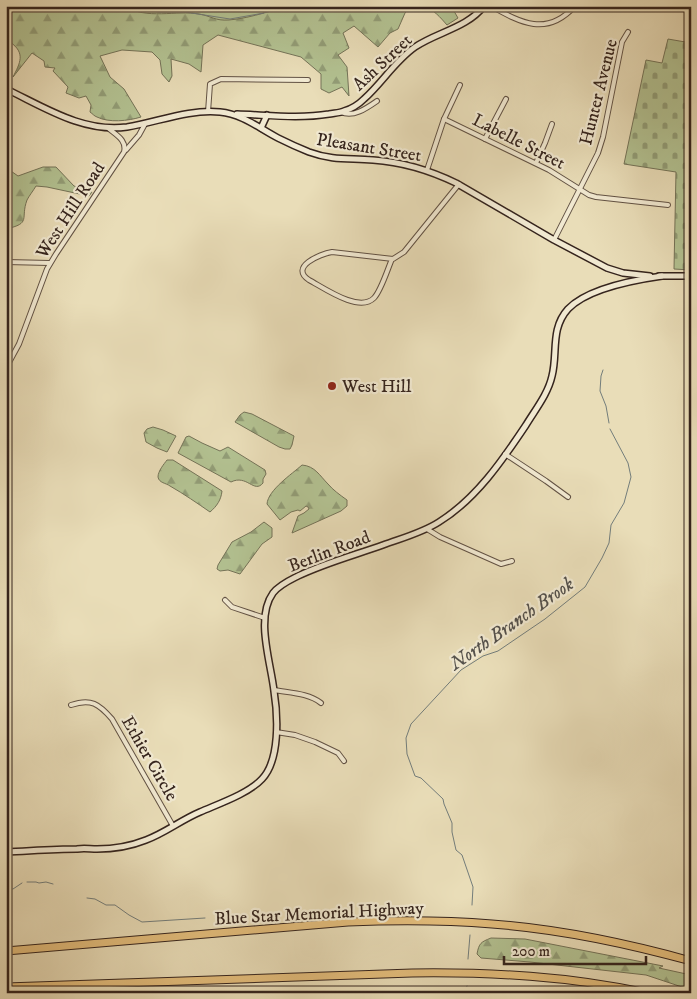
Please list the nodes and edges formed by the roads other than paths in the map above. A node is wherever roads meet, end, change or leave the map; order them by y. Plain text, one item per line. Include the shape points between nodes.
1 (484, 6) edge
2 (491, 6) edge
3 (575, 6) edge
4 (628, 32) dead end
5 (308, 80) dead end
6 (460, 85) dead end
7 (6, 89) edge
8 (506, 99) dead end
9 (377, 101) dead end
10 (208, 112) junction
11 (341, 112) junction
12 (232, 114) junction
13 (267, 115) junction
14 (444, 119) junction
15 (145, 123) junction
16 (552, 124) dead end
17 (108, 128) junction
18 (262, 128) junction
19 (485, 139) junction
20 (124, 152) junction
21 (536, 163) junction
22 (427, 170) junction
23 (458, 184) junction
24 (580, 188) junction
25 (668, 205) dead end
26 (554, 240) junction
27 (392, 259) junction
28 (6, 262) edge
29 (50, 263) junction
30 (662, 276) junction
31 (691, 276) edge
32 (6, 368) edge
33 (505, 454) junction
34 (568, 498) dead end
35 (427, 529) junction
36 (512, 561) dead end
37 (224, 600) dead end
38 (265, 618) junction
39 (274, 690) junction
40 (321, 703) dead end
41 (71, 705) dead end
42 (276, 732) junction
43 (344, 761) dead end
44 (173, 826) junction
45 (6, 852) edge
46 (6, 951) edge
47 (691, 961) edge
48 (6, 987) edge
49 (647, 993) edge

1 - 11 street, Ash Street via 462,24 415,47 363,100
2 - 3 street via 513,19 541,24 565,16
4 - 24 street, Hunter Avenue via 622,42 603,137
5 - 10 street via 221,79 210,84
6 - 14 street
7 - 17 street, Pleasant Street via 65,118
8 - 19 street
9 - 11 street via 355,113
10 - 12 street, Pleasant Street
10 - 15 street, Pleasant Street via 185,113
11 - 13 street, Ash Street
12 - 13 street, Ash Street
12 - 18 street, Pleasant Street
13 - 18 street
14 - 19 street, Labelle Street
14 - 22 street
15 - 17 street, Pleasant Street
15 - 20 street, West Hill Road
16 - 21 street
17 - 20 street, West Hill Road via 123,141
18 - 22 street, Pleasant Street via 319,155 339,160 388,161
19 - 21 street, Labelle Street
20 - 29 street, West Hill Road
21 - 24 street, Labelle Street
22 - 23 street, Pleasant Street
23 - 26 street, Pleasant Street
23 - 27 street via 404,252
24 - 25 street, Labelle Street via 596,197
24 - 26 street, Hunter Avenue
26 - 30 street, Pleasant Street via 607,268
27 - 27 street via 332,252 307,263 303,274 343,298 364,303 374,298
28 - 29 street
29 - 32 street, West Hill Road via 19,344
30 - 31 street, Pleasant Street
30 - 33 street, Berlin Road via 598,291 566,311 556,332 549,384
33 - 34 street
33 - 35 street, Berlin Road via 462,505
35 - 36 street via 440,538 501,564
35 - 38 street, Berlin Road via 317,568 281,586 272,594
37 - 38 street via 232,607
38 - 39 street, Berlin Road
39 - 40 street via 308,696
39 - 42 street, Berlin Road
41 - 44 street, Ethier Circle via 84,701 93,703 112,719
42 - 43 street via 315,742 338,753
42 - 44 street, Berlin Road via 272,760 261,780 236,796
44 - 45 street, Berlin Road via 148,840 116,848
46 - 47 highway, Blue Star Memorial Highway via 384,921 492,924 556,932
48 - 49 highway via 473,973 558,978

